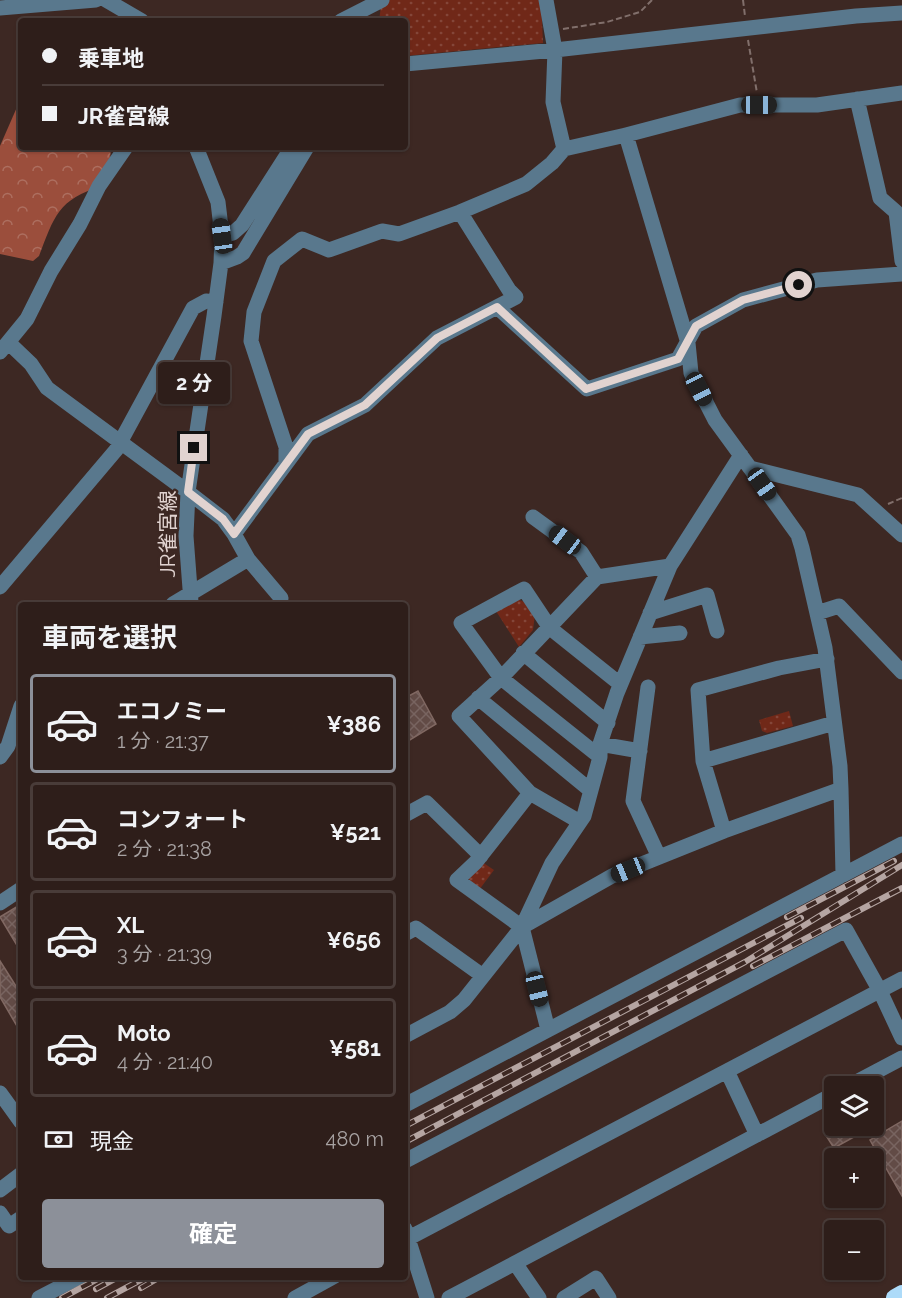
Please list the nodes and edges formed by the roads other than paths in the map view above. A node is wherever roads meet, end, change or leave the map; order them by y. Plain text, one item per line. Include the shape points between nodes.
1 (96, 0) edge
2 (546, 0) edge
3 (113, 1) edge
4 (379, 1) edge
5 (0, 8) edge
6 (902, 13) edge
7 (138, 18) edge
8 (347, 18) edge
9 (376, 18) edge
10 (555, 50) junction
11 (408, 64) edge
12 (902, 93) edge
13 (857, 99) junction
14 (626, 135) junction
15 (564, 148) junction
16 (124, 150) edge
17 (197, 150) edge
18 (290, 150) edge
19 (305, 150) edge
20 (460, 212) junction
21 (222, 236) junction
22 (902, 261) edge
23 (221, 263) junction
24 (902, 274) edge
25 (216, 302) junction
26 (497, 307) junction
27 (688, 343) junction
28 (4, 347) edge
29 (121, 442) junction
30 (741, 455) junction
31 (286, 462) junction
32 (750, 468) junction
33 (188, 492) junction
34 (533, 517) dead end
35 (234, 534) junction
36 (902, 536) edge
37 (248, 559) junction
38 (670, 566) junction
39 (597, 577) junction
40 (0, 587) edge
41 (191, 600) edge
42 (280, 602) edge
43 (650, 612) junction
44 (817, 613) junction
45 (550, 628) junction
46 (717, 631) dead end
47 (680, 633) dead end
48 (640, 637) junction
49 (523, 653) junction
50 (826, 660) junction
51 (902, 672) edge
52 (501, 678) junction
53 (620, 684) junction
54 (648, 687) dead end
55 (478, 698) junction
56 (18, 715) edge
57 (608, 723) junction
58 (834, 723) junction
59 (600, 751) junction
60 (640, 751) junction
61 (0, 757) edge
62 (703, 761) junction
63 (840, 789) junction
64 (590, 790) junction
65 (530, 793) junction
66 (408, 813) edge
67 (580, 822) junction
68 (724, 831) junction
69 (902, 844) edge
70 (481, 856) junction
71 (659, 857) junction
72 (843, 875) junction
73 (18, 891) edge
74 (0, 903) edge
75 (522, 927) junction
76 (408, 932) edge
77 (483, 976) junction
78 (902, 979) edge
79 (880, 991) junction
80 (548, 1030) junction
81 (408, 1034) edge
82 (902, 1038) edge
83 (902, 1058) edge
84 (727, 1071) junction
85 (868, 1076) edge
86 (0, 1093) edge
87 (824, 1099) edge
88 (408, 1103) edge
89 (18, 1115) edge
90 (757, 1135) junction
91 (408, 1159) edge
92 (18, 1176) edge
93 (0, 1190) edge
94 (0, 1213) edge
95 (18, 1220) edge
96 (408, 1235) edge
97 (408, 1242) edge
98 (515, 1263) junction
99 (73, 1280) edge
100 (328, 1280) edge
101 (902, 1294) edge
102 (39, 1298) edge
103 (295, 1298) edge
104 (427, 1298) edge
105 (449, 1298) edge
106 (539, 1298) edge
107 (564, 1298) edge
108 (609, 1298) edge
109 (895, 1298) edge

1 - 5 street
2 - 10 street
3 - 7 street
4 - 8 street
4 - 9 street
6 - 10 street
10 - 11 street
10 - 15 street via 553,102
12 - 13 street
13 - 14 street via 817,105 740,105
13 - 22 street via 880,198 896,212
14 - 15 street
14 - 27 street
15 - 20 street via 526,184
16 - 28 street via 99,186 27,319
17 - 21 street, JR雀宮線 via 218,202
18 - 21 street via 242,225
19 - 23 street via 243,253
20 - 26 street via 516,297
20 - 31 street via 399,234 381,231 328,250 303,239 274,261 254,312 251,341 286,447
21 - 23 street, JR雀宮線
23 - 25 street, JR雀宮線
24 - 27 street via 817,280 743,300 696,326
25 - 29 street via 206,301 193,308
25 - 33 street, JR雀宮線
26 - 27 street via 586,389 678,359
26 - 31 street via 437,338 365,405 308,434
27 - 30 street via 691,374 715,420
28 - 29 street via 32,364 47,388
29 - 33 street
29 - 40 street
30 - 32 street
30 - 38 street
31 - 35 street
32 - 36 street via 858,495
32 - 44 street via 798,535
33 - 35 street via 223,519
33 - 41 street, JR雀宮線 via 186,536
34 - 39 street via 581,552
35 - 37 street
37 - 41 street
37 - 42 street
38 - 39 street
38 - 43 street
39 - 45 street
43 - 46 street via 707,596
43 - 48 street
44 - 50 street
44 - 51 street via 839,606
45 - 49 street
45 - 52 street via 524,589 461,623
45 - 53 street
47 - 48 street
48 - 53 street
49 - 52 street
49 - 57 street
50 - 58 street
50 - 62 street via 698,690
52 - 55 street
52 - 59 street
53 - 57 street
54 - 60 street
55 - 64 street
55 - 65 street via 459,716
56 - 61 street
57 - 59 street
58 - 62 street
58 - 63 street
59 - 60 street
59 - 64 street
60 - 71 street via 633,801
62 - 68 street
63 - 68 street
63 - 72 street
64 - 67 street
65 - 67 street
65 - 70 street
66 - 70 street via 426,803
67 - 75 street via 552,863
68 - 71 street
69 - 72 street
70 - 75 street via 457,880
71 - 75 street via 612,876
72 - 80 street
73 - 74 street
75 - 77 street
75 - 80 street
76 - 77 street via 416,928
77 - 81 street via 450,1012
78 - 79 street
79 - 82 street
79 - 84 street
79 - 91 street via 846,930
80 - 88 street
83 - 85 street
84 - 90 street
84 - 96 street
86 - 89 street
87 - 90 street
90 - 98 street
92 - 93 street
94 - 95 street via 9,1226
97 - 104 street
98 - 105 street
98 - 106 street
99 - 102 street
100 - 103 street
101 - 109 highway
107 - 108 street via 596,1278

